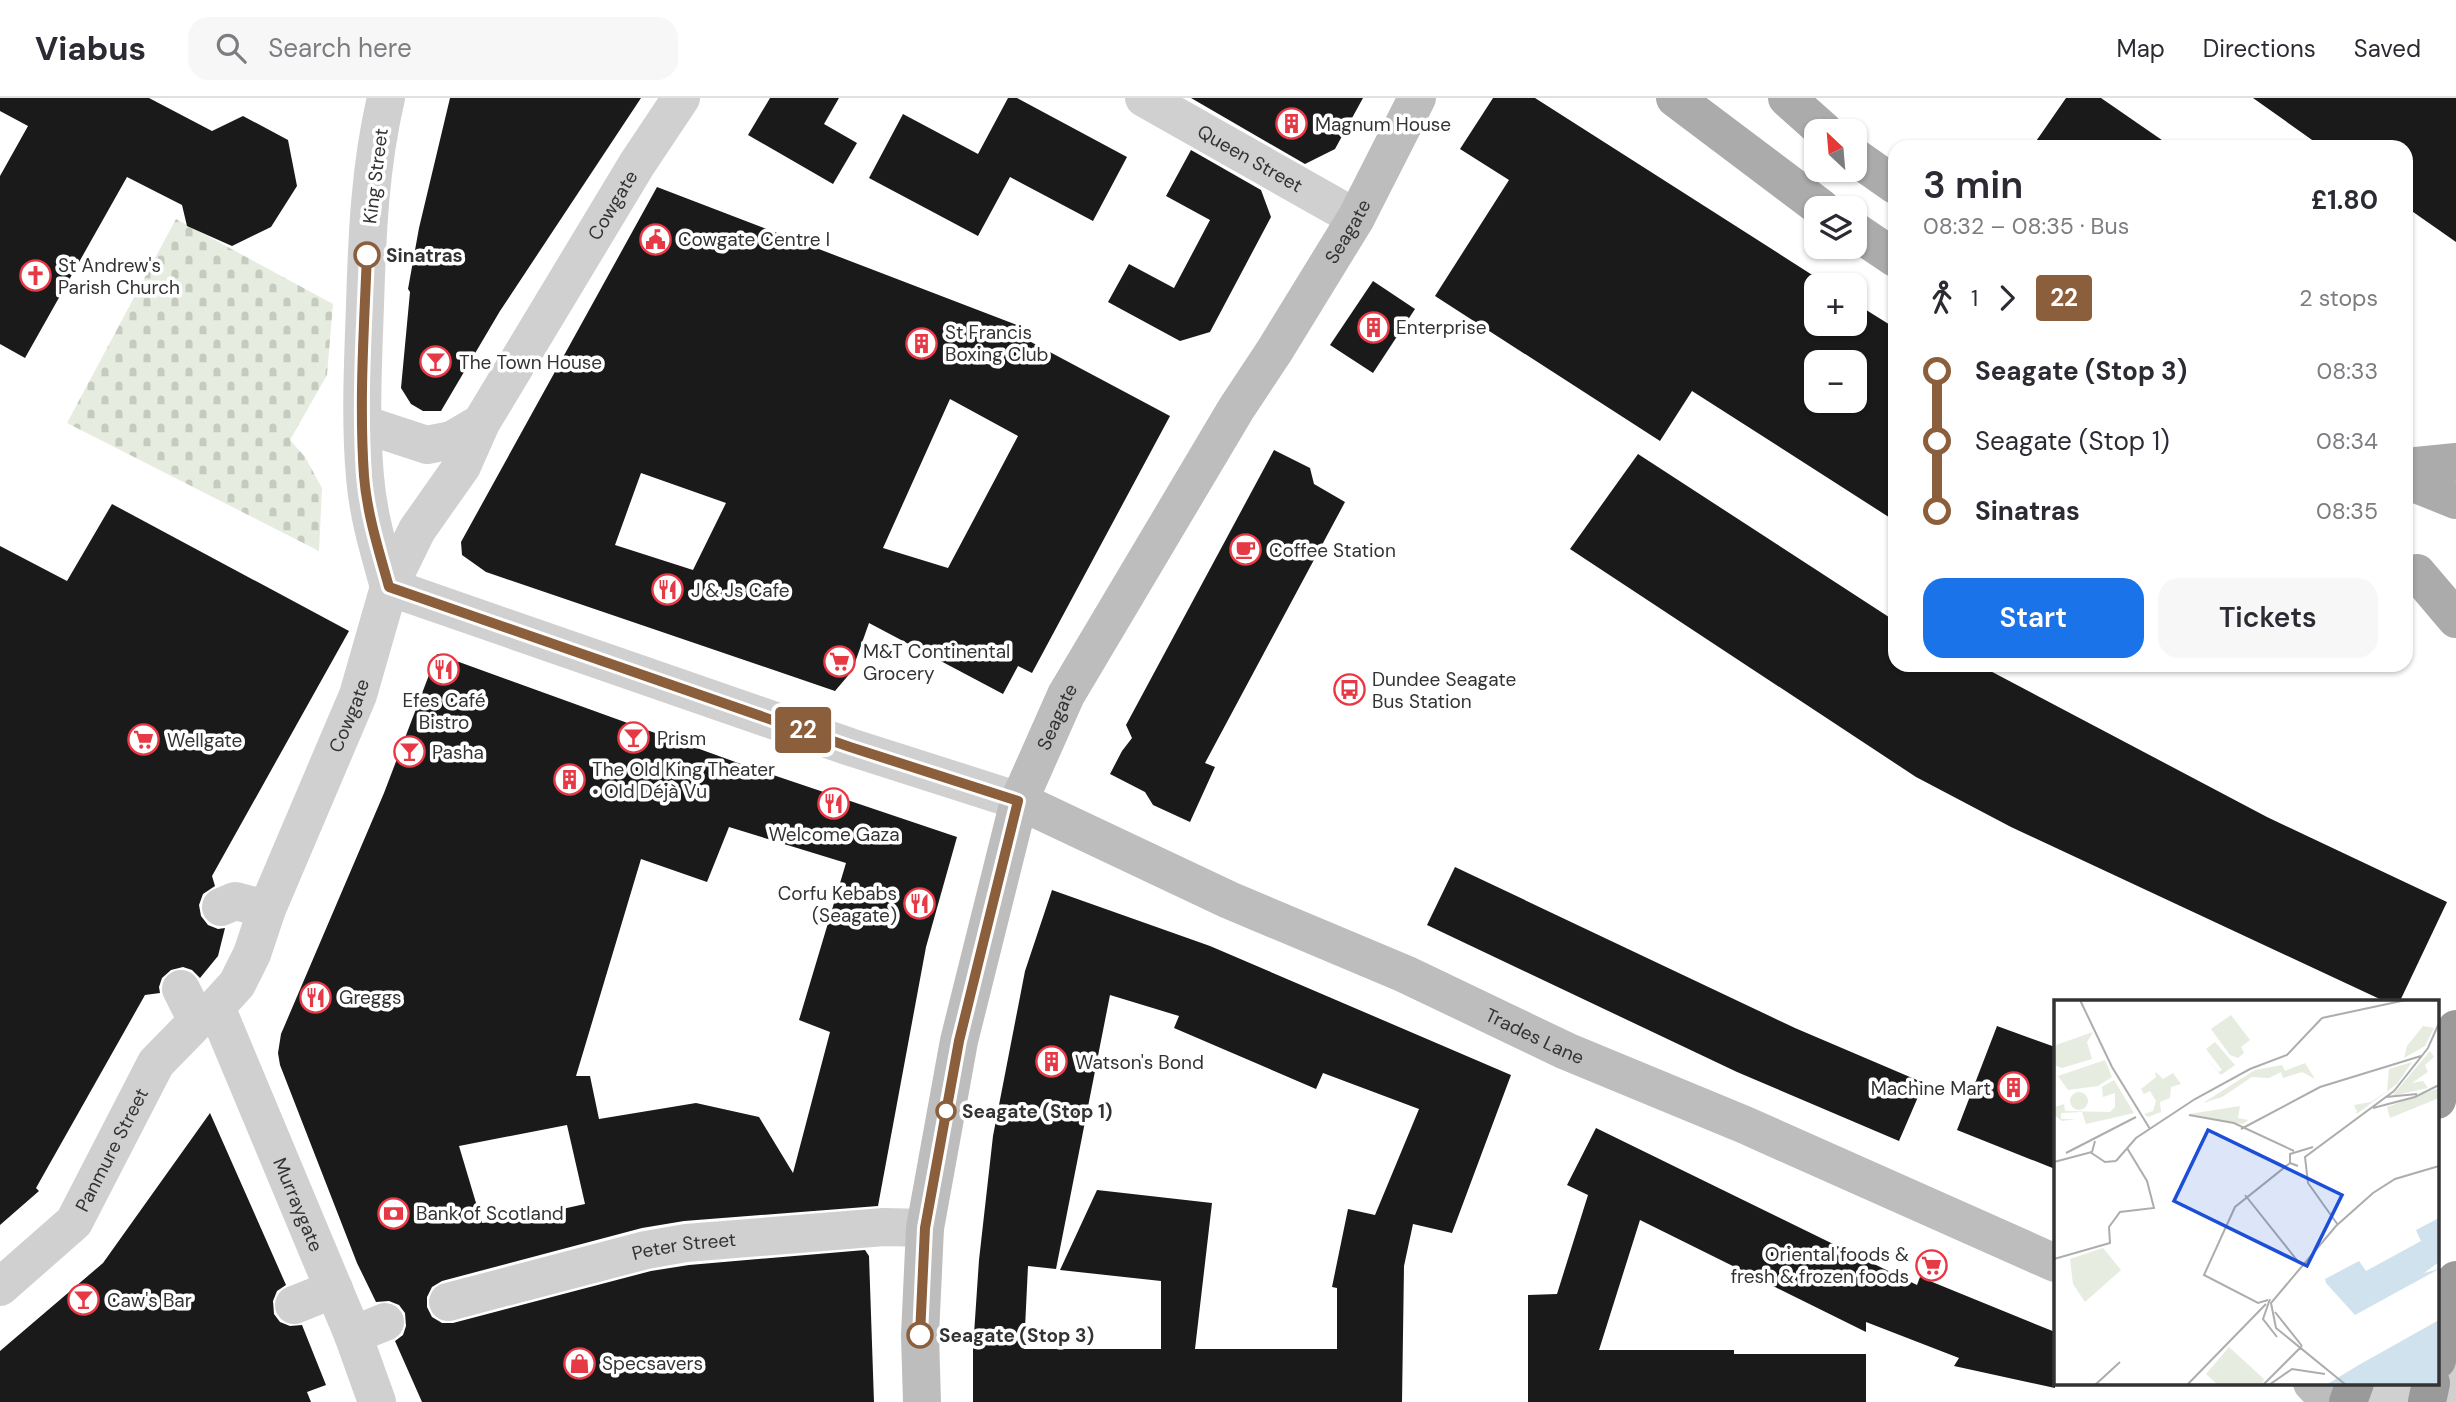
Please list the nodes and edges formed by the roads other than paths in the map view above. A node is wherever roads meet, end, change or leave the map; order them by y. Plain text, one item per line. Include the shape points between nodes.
1 (386, 98) edge
2 (681, 98) edge
3 (1144, 98) edge
4 (1675, 98) edge
5 (1787, 98) edge
6 (1418, 102) edge
7 (1811, 119) edge
8 (1867, 165) edge
9 (1888, 180) edge
10 (1805, 196) edge
11 (1356, 218) junction
12 (1867, 239) edge
13 (1888, 253) edge
14 (481, 423) junction
15 (363, 424) junction
16 (2456, 462) edge
17 (2413, 466) edge
18 (2413, 483) edge
19 (2456, 500) edge
20 (2413, 570) edge
21 (2413, 571) edge
22 (2456, 579) edge
23 (389, 587) junction
24 (2456, 619) edge
25 (1018, 801) junction
26 (221, 907) dead end
27 (267, 909) junction
28 (198, 1005) junction
29 (2456, 1029) edge
30 (2438, 1096) edge
31 (925, 1228) junction
32 (2054, 1264) edge
33 (2456, 1280) edge
34 (0, 1287) edge
35 (334, 1289) junction
36 (449, 1302) dead end
37 (294, 1305) dead end
38 (2438, 1356) edge
39 (2438, 1372) edge
40 (2313, 1384) edge
41 (2355, 1384) edge
42 (2456, 1385) edge
43 (377, 1402) edge
44 (922, 1402) edge
45 (2330, 1402) edge
46 (2348, 1402) edge

1 - 15 street, King Street via 375,151 368,228
2 - 14 street, Cowgate
3 - 11 street, Queen Street
4 - 10 main road
5 - 7 main road
6 - 11 street, Seagate
8 - 9 main road
11 - 25 street, Seagate via 1066,695
12 - 13 main road
14 - 15 street, Cowgate via 452,440 427,445
14 - 23 street, Cowgate via 462,466 417,530
15 - 23 street, King Street via 374,535
16 - 17 main road
18 - 19 main road
20 - 22 main road
21 - 24 main road
23 - 25 street
23 - 27 street, Cowgate via 358,695
25 - 31 street, Seagate via 959,1041
25 - 32 street, Trades Lane via 1566,1051 1745,1125
26 - 27 street via 235,901
27 - 28 street, Cowgate via 237,984
28 - 34 street, Panmure Street via 156,1063 74,1222
28 - 35 street, Murraygate
29 - 30 highway
31 - 36 street, Peter Street via 884,1227 686,1243
31 - 44 street, Seagate
33 - 38 highway
35 - 37 street
35 - 43 street, Murraygate via 369,1329
39 - 42 street
40 - 45 street
41 - 46 highway

